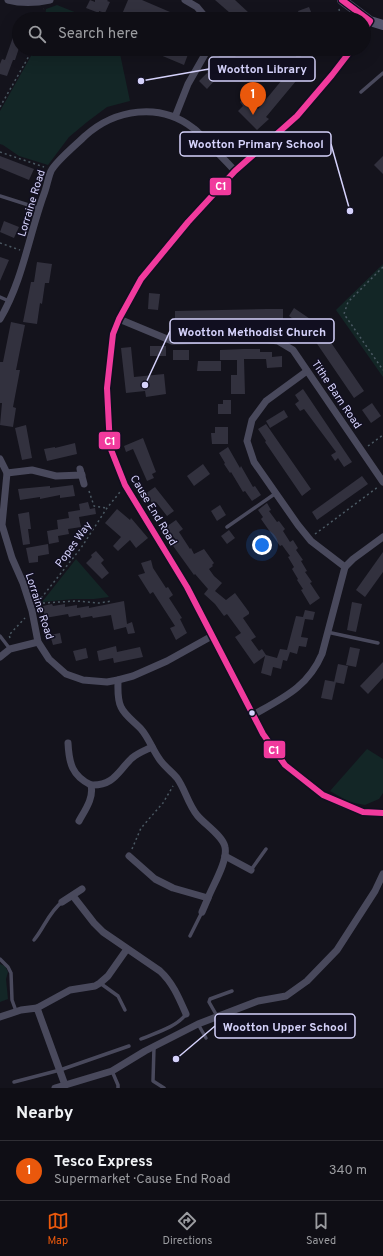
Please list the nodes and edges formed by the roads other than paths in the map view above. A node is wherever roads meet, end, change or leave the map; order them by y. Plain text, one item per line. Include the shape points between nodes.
1 (8, 0) edge
2 (185, 0) edge
3 (342, 0) edge
4 (47, 1) edge
5 (201, 12) edge
6 (358, 12) edge
7 (371, 21) edge
8 (383, 25) edge
9 (204, 56) edge
10 (347, 56) edge
11 (383, 73) edge
12 (360, 92) dead end
13 (175, 117) junction
14 (235, 171) junction
15 (0, 196) edge
16 (38, 208) junction
17 (0, 297) edge
18 (10, 302) junction
19 (0, 319) edge
20 (119, 319) junction
21 (307, 371) junction
22 (0, 459) edge
23 (7, 473) junction
24 (383, 483) edge
25 (84, 484) road end
26 (276, 493) junction
27 (1, 525) edge
28 (227, 527) dead end
29 (383, 537) edge
30 (345, 567) junction
31 (328, 632) junction
32 (0, 636) edge
33 (212, 636) junction
34 (38, 642) junction
35 (378, 643) dead end
36 (10, 649) junction
37 (0, 657) edge
38 (118, 680) junction
39 (253, 715) junction
40 (68, 743) dead end
41 (152, 747) junction
42 (91, 785) junction
43 (383, 813) edge
44 (80, 821) dead end
45 (266, 849) dead end
46 (129, 856) road end
47 (225, 856) junction
48 (251, 870) joint
49 (383, 874) edge
50 (82, 889) dead end
51 (73, 896) junction
52 (208, 898) junction
53 (62, 902) joint
54 (202, 912) joint
55 (190, 936) dead end
56 (34, 940) dead end
57 (127, 949) junction
58 (0, 959) edge
59 (100, 983) junction
60 (232, 991) dead end
61 (37, 1008) junction
62 (125, 1010) dead end
63 (16, 1011) junction
64 (186, 1014) joint
65 (217, 1016) junction
66 (0, 1017) edge
67 (198, 1024) junction
68 (206, 1038) dead end
69 (141, 1039) dead end
70 (129, 1046) dead end
71 (154, 1047) junction
72 (60, 1070) junction
73 (112, 1071) junction
74 (14, 1082) dead end
75 (66, 1085) junction
76 (55, 1088) edge
77 (118, 1088) edge
78 (164, 1088) edge

1 - 4 street via 18,3
2 - 5 street
3 - 6 street
7 - 8 street
9 - 13 street via 188,84
10 - 14 street, Cause End Road via 297,116
11 - 12 lane
13 - 14 street, Lorraine Road via 194,128
13 - 16 street, Lorraine Road via 140,111 114,117 93,130 52,170
14 - 20 street, Cause End Road via 141,279
15 - 16 lane
16 - 18 street, Lorraine Road via 27,253
17 - 18 lane
18 - 19 street, Lorraine Road
20 - 21 street, Tithe Barn Road via 172,341 278,341 293,350
20 - 33 street, Cause End Road via 112,334 107,388 110,447 125,485 187,587
21 - 24 street, Tithe Barn Road
21 - 26 street via 266,401 252,420 247,441 254,462
22 - 23 street
23 - 25 street via 32,470 56,476 81,472
23 - 27 street, Lorraine Road
26 - 28 lane
26 - 30 street via 309,538
27 - 34 street, Lorraine Road via 32,610
29 - 30 street
30 - 31 street
31 - 35 lane
31 - 39 street via 322,654 309,678 287,696
32 - 36 lane
33 - 38 street, Lorraine Road via 167,661
33 - 39 street, Cause End Road
34 - 36 street
34 - 38 street, Lorraine Road via 50,659 66,674 83,680
36 - 37 street
38 - 41 street via 120,707 143,731
39 - 43 street, Cause End Road via 284,765 323,794 342,804 363,812
40 - 42 street via 69,757 76,775
41 - 42 street via 133,757 108,783
41 - 47 street via 160,761 177,778 197,815 220,837 225,846
42 - 44 street via 91,799
45 - 48 lane
46 - 52 street via 155,879 173,888
47 - 48 street
47 - 52 street
49 - 65 street via 375,891 336,950 307,981 286,996 258,1001
50 - 51 street
51 - 53 street
51 - 57 street via 99,928
52 - 54 street
53 - 56 lane via 53,910 44,928
54 - 55 lane
57 - 59 street
57 - 64 street via 168,978
58 - 63 lane via 11,973 12,1000
59 - 61 street via 70,990
59 - 62 lane via 118,996
60 - 65 lane via 210,999 209,1002
61 - 63 street
61 - 72 street
63 - 66 street
64 - 69 lane via 172,1025
65 - 67 street
67 - 68 lane
67 - 71 street
70 - 72 lane
71 - 73 street
71 - 78 lane via 153,1081
72 - 74 lane
72 - 75 street
73 - 75 street
73 - 77 lane
75 - 76 street

